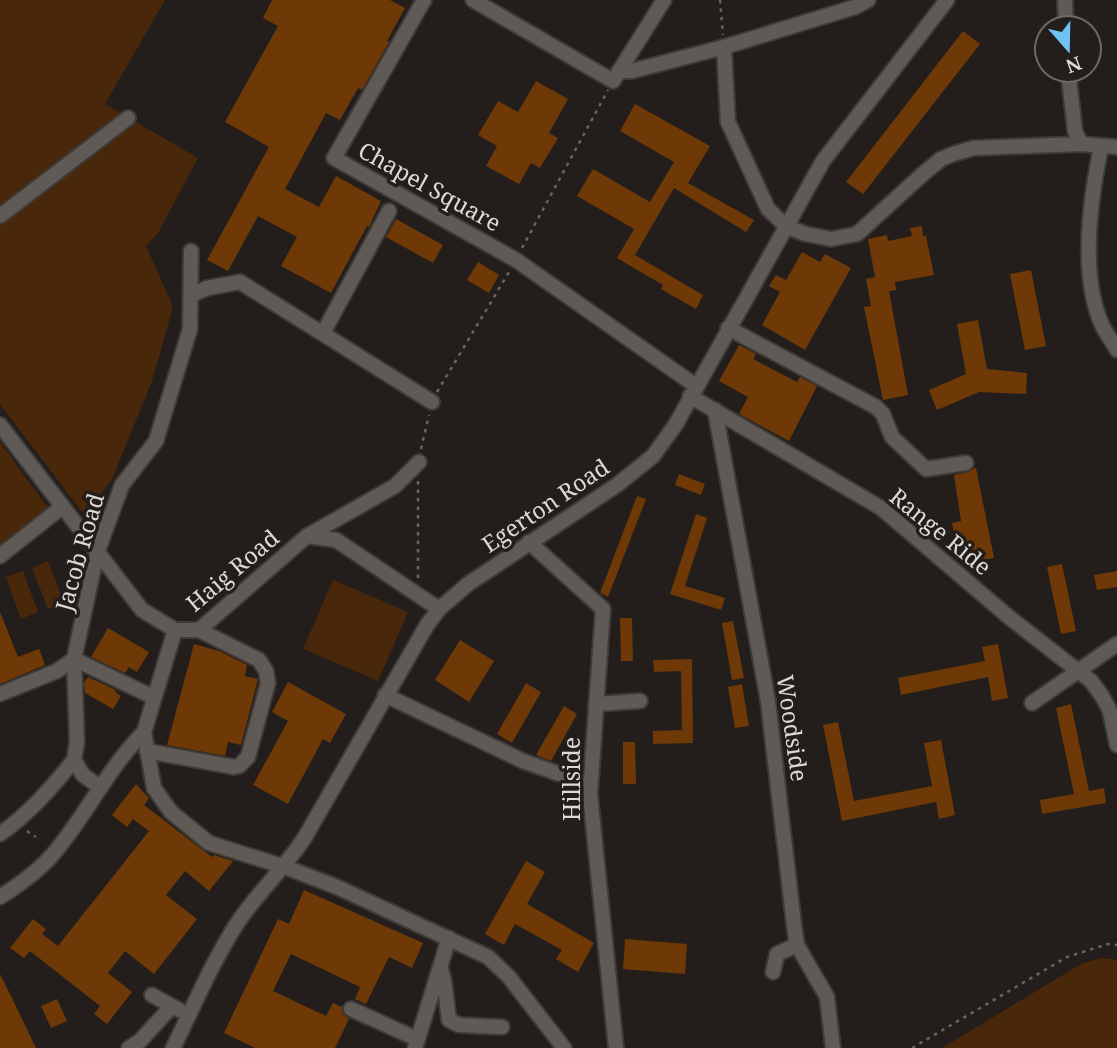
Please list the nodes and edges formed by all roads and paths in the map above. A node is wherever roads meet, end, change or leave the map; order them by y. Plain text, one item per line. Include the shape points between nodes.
1 (424, 0) edge
2 (473, 0) edge
3 (664, 0) edge
4 (720, 0) edge
5 (868, 0) edge
6 (947, 0) edge
7 (834, 6) edge
8 (724, 47) junction
9 (616, 76) junction
10 (1070, 84) edge
11 (128, 118) dead end
12 (1082, 144) junction
13 (1101, 147) junction
14 (1117, 147) edge
15 (389, 211) dead end
16 (0, 216) edge
17 (787, 227) junction
18 (191, 251) dead end
19 (516, 260) junction
20 (191, 295) junction
21 (728, 328) junction
22 (323, 333) junction
23 (1116, 345) edge
24 (693, 391) junction
25 (432, 402) junction
26 (715, 410) junction
27 (0, 425) edge
28 (419, 462) junction
29 (966, 463) dead end
30 (62, 507) junction
31 (307, 536) junction
32 (529, 542) junction
33 (97, 553) junction
34 (0, 556) edge
35 (418, 593) junction
36 (439, 609) junction
37 (175, 630) junction
38 (200, 630) junction
39 (1117, 644) edge
40 (74, 659) junction
41 (1078, 670) junction
42 (0, 694) edge
43 (385, 695) junction
44 (153, 698) junction
45 (640, 701) dead end
46 (1031, 703) dead end
47 (596, 704) junction
48 (144, 732) junction
49 (1117, 745) edge
50 (147, 751) junction
51 (74, 760) junction
52 (590, 785) junction
53 (100, 787) junction
54 (0, 834) edge
55 (285, 866) junction
56 (0, 897) edge
57 (449, 938) junction
58 (797, 945) junction
59 (1117, 945) edge
60 (440, 968) junction
61 (773, 972) dead end
62 (152, 995) dead end
63 (171, 1007) junction
64 (351, 1009) dead end
65 (190, 1015) junction
66 (502, 1027) dead end
67 (416, 1044) edge
68 (129, 1048) edge
69 (173, 1048) edge
70 (564, 1048) edge
71 (616, 1048) edge
72 (833, 1048) edge
73 (912, 1048) edge

1 - 19 street, Chapel Square via 334,158
2 - 9 street
3 - 9 street
4 - 8 path
5 - 7 street
6 - 17 street, Egerton Road via 823,161
7 - 8 street
8 - 9 street
8 - 17 street via 728,122 768,209
9 - 19 path
10 - 12 street via 1075,131
11 - 16 street
12 - 13 street
12 - 17 street via 956,152 923,173 857,234 831,239
13 - 14 street
13 - 23 street via 1088,230 1091,284 1103,326
15 - 22 street
17 - 21 street, Egerton Road
18 - 20 street, Jacob Road
19 - 24 street, Range Ride
19 - 25 path
20 - 22 street via 240,282
20 - 33 street, Jacob Road via 190,329 156,441 122,485
21 - 24 street, Egerton Road
21 - 29 street via 876,407 892,437 926,469
22 - 25 street
24 - 26 street, Range Ride
24 - 32 street, Egerton Road via 653,456
25 - 28 path
26 - 41 street, Range Ride via 881,509
26 - 58 street, Woodside via 768,701
27 - 30 street, Haig Road
28 - 31 street via 395,486
28 - 35 path
30 - 33 street, Haig Road
30 - 34 street
31 - 35 street, Haig Road via 336,540
31 - 38 street, Haig Road
32 - 36 street, Egerton Road
32 - 47 street, Hillside via 603,609
33 - 37 street, Haig Road via 142,610
33 - 40 street, Jacob Road
35 - 36 street, Haig Road
36 - 43 street, Egerton Road
37 - 38 street, Haig Road
37 - 44 street
38 - 50 street via 259,660 266,671 268,683 248,757 234,766
39 - 41 street
40 - 42 street via 57,671
40 - 44 street
40 - 51 street, Jacob Road
41 - 46 street
41 - 49 street, Range Ride via 1110,711
43 - 52 street via 523,761
43 - 55 street, Egerton Road
44 - 48 street
45 - 47 street
47 - 52 street, Hillside
48 - 50 street
48 - 53 street
50 - 55 street via 154,788 171,812 209,842
51 - 53 street via 83,775
51 - 54 street via 17,823
52 - 71 street, Hillside
53 - 56 street via 54,853
55 - 57 street
55 - 65 street, Egerton Road via 240,919
57 - 60 street
57 - 70 street via 488,957 509,977
58 - 61 street via 777,954
58 - 72 street, Woodside via 827,997
59 - 73 path via 1067,957
60 - 66 street via 449,1020 459,1025
60 - 67 street
62 - 63 street
63 - 65 street
63 - 68 street
64 - 67 street
65 - 69 street, Egerton Road

